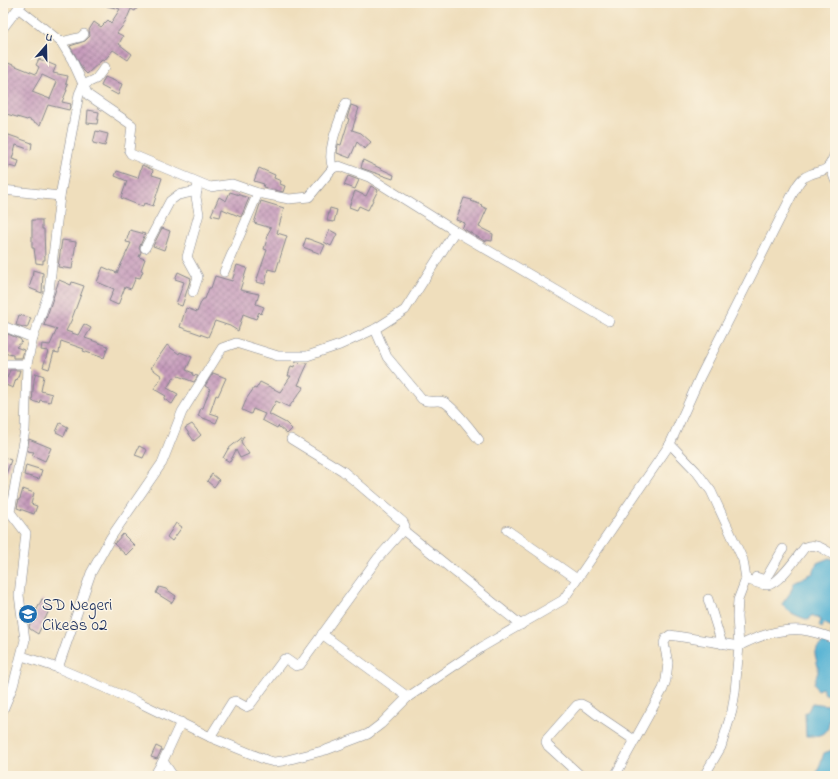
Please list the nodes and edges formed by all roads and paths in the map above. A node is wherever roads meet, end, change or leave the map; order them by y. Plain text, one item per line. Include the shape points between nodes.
1 (20, 6) edge
2 (3, 28) edge
3 (84, 34) dead end
4 (61, 42) junction
5 (105, 68) dead end
6 (83, 85) junction
7 (346, 103) dead end
8 (835, 153) edge
9 (333, 168) junction
10 (828, 168) junction
11 (835, 180) edge
12 (197, 187) junction
13 (3, 190) edge
14 (258, 193) junction
15 (60, 196) junction
16 (455, 230) junction
17 (145, 248) dead end
18 (224, 272) dead end
19 (193, 292) dead end
20 (609, 320) dead end
21 (3, 326) edge
22 (375, 329) junction
23 (33, 338) junction
24 (3, 364) edge
25 (27, 364) junction
26 (291, 439) dead end
27 (479, 440) dead end
28 (670, 444) junction
29 (403, 530) junction
30 (507, 530) dead end
31 (784, 548) dead end
32 (835, 556) edge
33 (745, 576) junction
34 (577, 579) junction
35 (708, 600) dead end
36 (521, 625) junction
37 (322, 634) junction
38 (835, 639) edge
39 (722, 644) junction
40 (743, 644) junction
41 (22, 656) junction
42 (58, 668) junction
43 (408, 697) junction
44 (3, 710) edge
45 (181, 722) junction
46 (210, 737) junction
47 (634, 740) junction
48 (163, 761) junction
49 (154, 776) edge
50 (173, 776) edge
51 (581, 776) edge
52 (615, 776) edge
53 (704, 776) edge

1 - 2 street
1 - 4 street
3 - 4 street
4 - 6 street
5 - 6 street via 96,79
6 - 12 street via 88,95 132,125 129,151 131,154
6 - 15 street via 79,94
7 - 9 street via 331,148 330,161
8 - 10 street
9 - 14 street via 309,197 289,199
9 - 16 street via 339,166 369,177
10 - 11 street
10 - 28 street via 804,177 797,186 700,377
12 - 14 street via 232,184
12 - 17 street via 170,201
12 - 19 street via 199,214 187,257 198,277
13 - 15 street
14 - 18 street
15 - 23 street via 49,291
16 - 20 street
16 - 22 street via 405,310
21 - 23 street
22 - 27 street via 386,357 422,399 447,404
22 - 42 street via 307,356 278,356 236,343 222,348 182,412 162,463 111,537 91,573
23 - 25 street
24 - 25 street
25 - 41 street via 25,430 10,512 26,533 19,595 25,640
26 - 29 street via 343,471 403,522
28 - 33 street via 711,491 743,560
28 - 34 street
29 - 36 street
29 - 37 street via 378,558
30 - 34 street
31 - 33 street via 765,580
32 - 33 street via 810,545 805,547 772,584 767,585
33 - 40 street via 738,600 737,617
34 - 36 street via 563,600
35 - 39 street
36 - 43 street via 482,647
37 - 43 street
37 - 46 street via 300,665 296,666 286,659 282,661 248,706 232,702
38 - 40 street via 810,631 796,630 766,635
39 - 40 street
39 - 47 street via 670,635 666,638 666,680
40 - 53 street via 729,722 720,747
41 - 42 street
41 - 44 street
42 - 45 street
43 - 46 street via 368,734 326,750 283,761 266,760
45 - 46 street
45 - 48 street
47 - 51 street via 587,707 577,705 546,742
47 - 52 street
48 - 49 street
48 - 50 street

